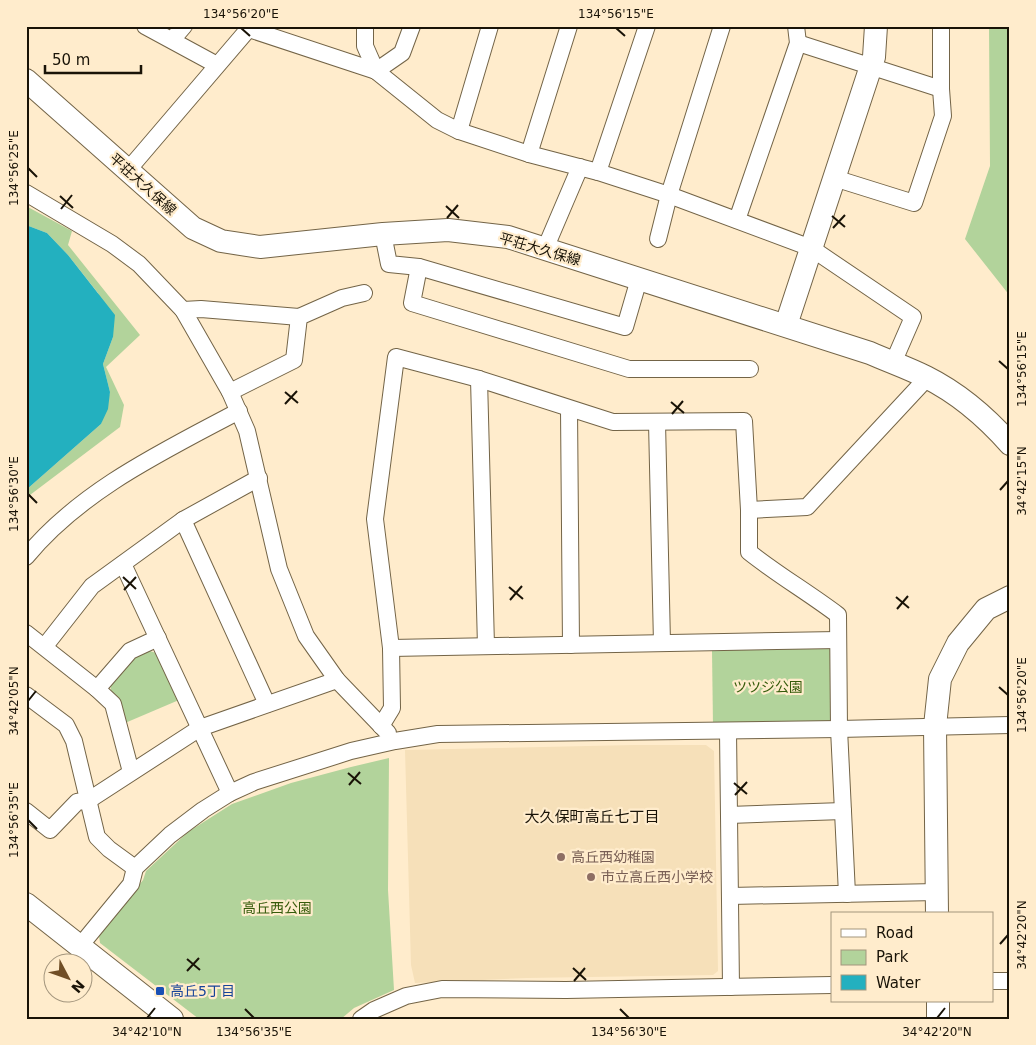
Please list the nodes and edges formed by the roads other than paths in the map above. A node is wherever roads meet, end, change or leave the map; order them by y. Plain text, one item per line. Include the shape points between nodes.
1 (145, 26) edge
2 (184, 26) edge
3 (364, 26) edge
4 (412, 26) edge
5 (490, 26) edge
6 (569, 26) edge
7 (647, 26) edge
8 (722, 26) edge
9 (796, 26) edge
10 (876, 26) edge
11 (942, 26) edge
12 (250, 27) edge
13 (172, 40) junction
14 (798, 43) junction
15 (217, 66) junction
16 (870, 67) junction
17 (376, 71) junction
18 (26, 80) edge
19 (941, 89) junction
20 (459, 131) junction
21 (529, 154) junction
22 (580, 167) junction
23 (128, 170) junction
24 (598, 172) junction
25 (834, 178) junction
26 (26, 193) edge
27 (669, 195) junction
28 (737, 220) junction
29 (383, 234) junction
30 (658, 240) dead end
31 (812, 248) junction
32 (545, 249) junction
33 (419, 268) junction
34 (639, 279) junction
35 (364, 292) dead end
36 (183, 310) junction
37 (300, 318) junction
38 (786, 325) junction
39 (893, 363) junction
40 (750, 369) dead end
41 (926, 378) junction
42 (479, 379) junction
43 (230, 392) junction
44 (569, 409) junction
45 (239, 411) junction
46 (657, 422) junction
47 (1010, 444) edge
48 (259, 478) junction
49 (750, 510) junction
50 (183, 520) junction
51 (26, 557) edge
52 (124, 564) junction
53 (1010, 597) edge
54 (26, 633) edge
55 (158, 638) junction
56 (838, 640) junction
57 (662, 643) junction
58 (571, 645) junction
59 (44, 646) junction
60 (486, 646) junction
61 (391, 648) junction
62 (337, 680) junction
63 (96, 689) junction
64 (26, 694) edge
65 (267, 704) junction
66 (1010, 725) edge
67 (381, 726) junction
68 (935, 726) junction
69 (200, 728) junction
70 (839, 729) junction
71 (728, 730) junction
72 (394, 741) junction
73 (131, 772) junction
74 (230, 793) junction
75 (89, 800) junction
76 (26, 811) edge
77 (843, 812) junction
78 (729, 815) junction
79 (135, 868) junction
80 (847, 894) junction
81 (730, 896) junction
82 (937, 903) edge
83 (26, 904) edge
84 (80, 946) junction
85 (994, 981) edge
86 (1010, 981) edge
87 (831, 985) edge
88 (731, 986) junction
89 (938, 1002) edge
90 (172, 1019) edge
91 (361, 1019) edge
92 (938, 1019) edge

1 - 13 street
2 - 13 street
3 - 17 street via 365,46
4 - 17 street via 402,53
5 - 20 street
6 - 21 street
7 - 24 street
8 - 27 street
9 - 14 street
10 - 16 main road via 874,57
11 - 19 street
12 - 15 street
12 - 17 street
13 - 15 street
14 - 16 street
14 - 28 street
15 - 23 street
16 - 19 street
16 - 25 main road
17 - 20 street via 437,120
18 - 23 main road, 平荘大久保線
19 - 25 street via 943,116 914,203
20 - 21 street
21 - 22 street
22 - 24 street
22 - 32 street
23 - 29 main road, 平荘大久保線 via 193,228 222,241 260,247
24 - 27 street
25 - 31 main road
26 - 36 street via 112,244 162,286
27 - 28 street
27 - 30 street
28 - 31 street
29 - 32 main road, 平荘大久保線 via 448,230 508,237
29 - 33 street via 389,264
31 - 38 main road
31 - 39 street via 913,317
32 - 34 main road, 平荘大久保線
33 - 34 street via 625,327
33 - 40 street via 412,303 629,369
34 - 38 main road, 平荘大久保線
35 - 37 street via 342,298
36 - 37 street
36 - 43 street
37 - 43 street via 294,360
38 - 39 main road, 平荘大久保線
39 - 41 main road, 平荘大久保線
41 - 47 main road, 平荘大久保線 via 977,412
41 - 49 street via 807,507
42 - 44 street
42 - 60 street
42 - 61 street via 396,357 375,519
43 - 45 street
44 - 46 street via 613,422
44 - 58 street
45 - 48 street
45 - 51 street via 148,459 68,515
46 - 49 street via 744,421
46 - 57 street
48 - 50 street
48 - 62 street via 279,569 306,636
49 - 56 street via 749,552 838,615
50 - 52 street
50 - 65 street
52 - 55 street
52 - 59 street via 92,586
53 - 68 main road via 986,610 958,643 940,679
54 - 59 street
55 - 63 street via 130,651
55 - 69 street
56 - 57 street
56 - 70 street
57 - 58 street
58 - 60 street
59 - 63 street
60 - 61 street
61 - 67 street via 392,708
62 - 65 street
62 - 67 street
63 - 73 street via 112,704
64 - 75 street via 66,725 74,741
65 - 69 street
66 - 68 street
67 - 72 street
68 - 70 street
68 - 82 main road
69 - 73 street
69 - 74 street
70 - 71 street
70 - 77 street
71 - 72 street via 438,734
71 - 78 street
72 - 74 street via 351,751 254,782
73 - 75 street
74 - 79 street via 170,835
75 - 76 street via 77,802 50,830
75 - 79 street via 97,837
77 - 78 street
77 - 80 street
78 - 81 street
79 - 84 street via 131,884
80 - 81 street
80 - 82 street
81 - 88 street
83 - 84 main road
84 - 90 main road
85 - 86 street
87 - 88 street
88 - 91 street via 442,989 406,996
89 - 92 main road

